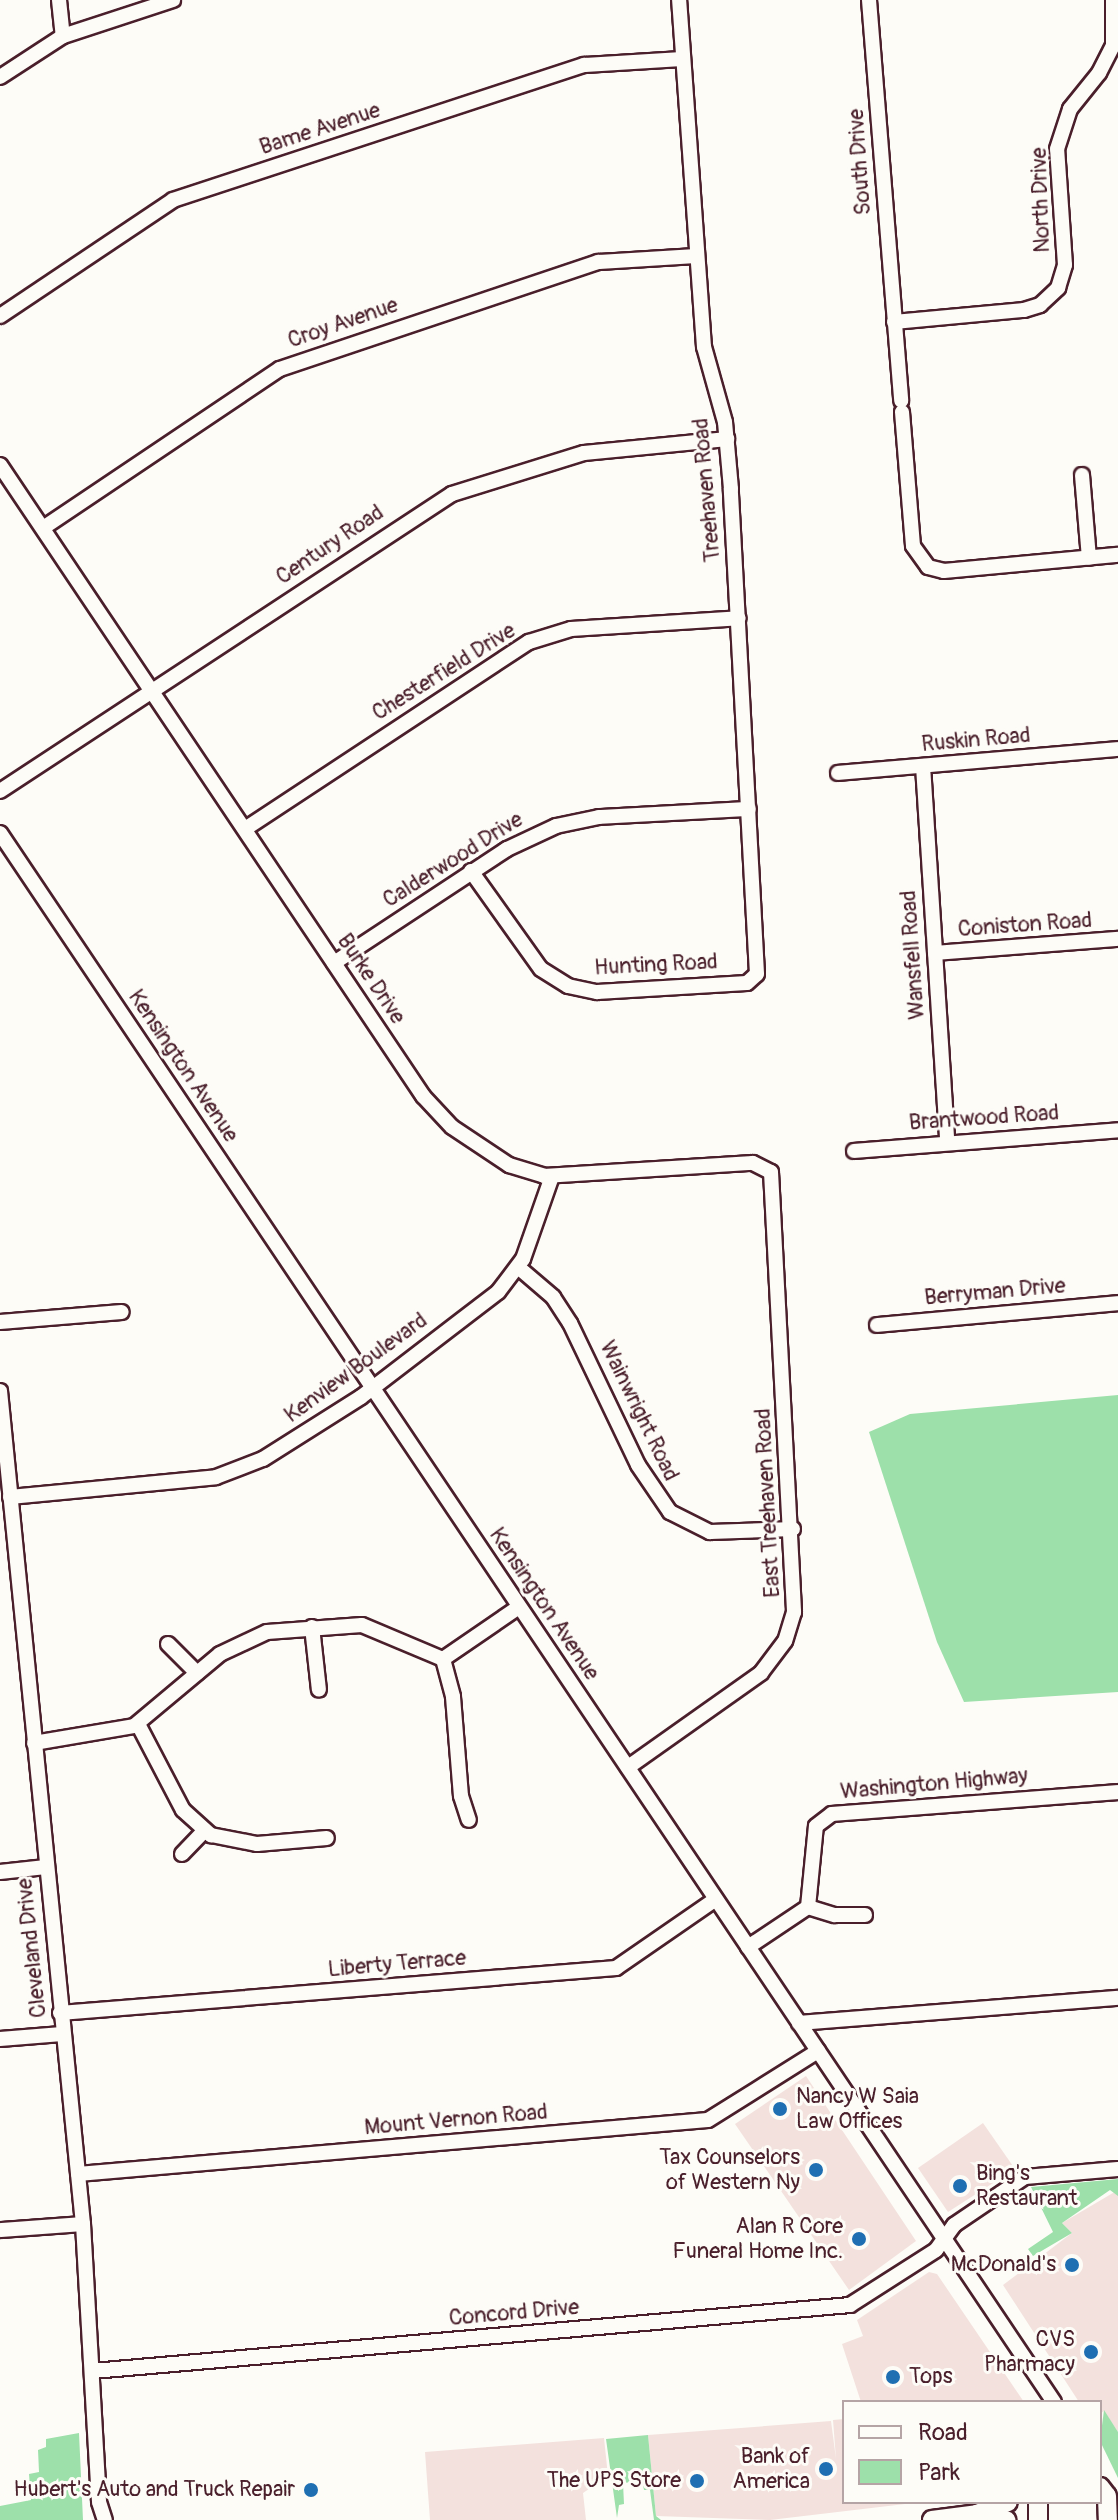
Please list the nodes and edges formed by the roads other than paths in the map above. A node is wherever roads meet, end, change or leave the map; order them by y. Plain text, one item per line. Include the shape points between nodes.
1 (59, 0) edge
2 (173, 0) edge
3 (679, 0) edge
4 (869, 0) edge
5 (1113, 0) edge
6 (63, 36) junction
7 (683, 59) junction
8 (0, 77) edge
9 (697, 256) junction
10 (0, 316) edge
11 (894, 322) junction
12 (727, 439) junction
13 (0, 465) edge
14 (1082, 475) dead end
15 (43, 528) junction
16 (1118, 555) edge
17 (1089, 558) junction
18 (739, 618) junction
19 (153, 691) junction
20 (1118, 749) edge
21 (923, 766) junction
22 (838, 773) dead end
23 (0, 791) edge
24 (749, 809) junction
25 (245, 829) junction
26 (0, 833) edge
27 (471, 871) junction
28 (1118, 939) edge
29 (935, 953) junction
30 (334, 963) junction
31 (754, 979) joint
32 (1118, 1130) edge
33 (947, 1141) junction
34 (854, 1151) dead end
35 (552, 1176) junction
36 (518, 1267) junction
37 (779, 1301) joint
38 (1118, 1303) edge
39 (122, 1312) dead end
40 (0, 1322) edge
41 (877, 1325) dead end
42 (371, 1386) junction
43 (0, 1391) edge
44 (10, 1497) junction
45 (793, 1529) junction
46 (519, 1607) junction
47 (312, 1627) junction
48 (168, 1644) dead end
49 (443, 1659) junction
50 (197, 1673) junction
51 (319, 1690) dead end
52 (138, 1724) junction
53 (34, 1743) junction
54 (628, 1767) junction
55 (1118, 1792) edge
56 (469, 1820) dead end
57 (204, 1831) junction
58 (327, 1838) dead end
59 (182, 1854) dead end
60 (46, 1867) junction
61 (0, 1872) edge
62 (716, 1899) junction
63 (808, 1907) junction
64 (865, 1915) dead end
65 (748, 1947) junction
66 (1118, 1998) edge
67 (60, 2013) junction
68 (799, 2023) junction
69 (62, 2034) junction
70 (0, 2039) edge
71 (818, 2051) junction
72 (1118, 2169) edge
73 (78, 2174) junction
74 (83, 2224) junction
75 (0, 2230) edge
76 (944, 2238) junction
77 (93, 2371) junction
78 (1052, 2400) edge
79 (1108, 2495) edge
80 (99, 2502) junction
81 (1003, 2504) edge
82 (977, 2514) junction
83 (95, 2520) edge
84 (105, 2520) edge
85 (932, 2520) edge
86 (1006, 2520) edge
87 (1108, 2520) edge

1 - 6 street
2 - 6 street
3 - 7 street, Treehaven Road
4 - 11 street, South Drive
5 - 11 street, North Drive via 1113,46 1070,109 1057,149 1065,265 1058,288 1040,305 1024,310
6 - 8 street
7 - 9 street, Treehaven Road
7 - 10 street, Bame Avenue via 584,65 173,200
9 - 12 street, Treehaven Road via 704,347
9 - 15 street, Croy Avenue via 598,262 280,369
11 - 17 street, South Drive via 913,546 921,562 944,571
12 - 18 street, Treehaven Road
12 - 19 street, Century Road via 584,453 452,494
13 - 15 street, Burke Drive
14 - 17 street
15 - 19 street, Burke Drive
16 - 17 street
18 - 24 street, Treehaven Road
18 - 25 street, Chesterfield Drive via 571,629 529,642
19 - 23 street, Century Road
19 - 25 street, Burke Drive
20 - 21 street, Ruskin Road
21 - 22 street, Ruskin Road
21 - 29 street, Wansfell Road
24 - 27 street, Calderwood Drive via 574,821 531,835
24 - 31 street, Treehaven Road
25 - 30 street, Burke Drive
26 - 42 street, Kensington Avenue
27 - 30 street, Calderwood Drive
27 - 31 street, Hunting Road via 541,969 568,986 597,992
28 - 29 street, Coniston Road
29 - 33 street, Wansfell Road
30 - 35 street, Burke Drive via 437,1112 489,1154 531,1173
32 - 33 street, Brantwood Road
33 - 34 street, Brantwood Road
35 - 36 street, Kenview Boulevard
35 - 37 street, Burke Drive via 760,1163 772,1180
36 - 42 street, Kenview Boulevard via 498,1292
36 - 45 street, Wainwright Road via 553,1297 570,1323 638,1465 670,1512 710,1532
37 - 45 street, East Treehaven Road
38 - 41 street, Berryman Drive
39 - 40 street
42 - 44 street, Kenview Boulevard via 263,1459 226,1475
42 - 46 street, Kensington Avenue
43 - 44 street, Cleveland Drive
44 - 53 street, Cleveland Drive
45 - 54 street, East Treehaven Road via 796,1595 780,1650 761,1673
46 - 49 street
46 - 54 street, Kensington Avenue
47 - 49 street via 377,1628
47 - 50 street via 255,1635
47 - 51 street
48 - 50 street
49 - 56 street via 453,1697 461,1796
50 - 52 street
52 - 53 street via 96,1736
52 - 57 street via 179,1804
53 - 60 street, Cleveland Drive
54 - 62 street, Kensington Avenue
55 - 63 street, Washington Highway via 832,1814 816,1826
57 - 58 street via 240,1843
57 - 59 street
60 - 61 street
60 - 67 street, Cleveland Drive
62 - 65 street, Kensington Avenue
62 - 67 street, Liberty Terrace via 616,1968
63 - 64 street via 835,1915
63 - 65 street
65 - 68 street, Kensington Avenue
66 - 68 street
67 - 69 street, Cleveland Drive
68 - 71 street, Kensington Avenue
69 - 70 street
69 - 73 street, Cleveland Drive
71 - 73 street, Mount Vernon Road via 708,2120
71 - 76 street, Kensington Avenue
72 - 76 street, Concord Drive via 1030,2175 954,2225
73 - 74 street, Cleveland Drive
74 - 75 street
74 - 77 street, Cleveland Drive
76 - 77 street, Concord Drive via 925,2257 850,2305
76 - 78 street, Kensington Avenue
77 - 80 street, Cleveland Drive
79 - 87 main road
80 - 83 street, Cleveland Drive
80 - 84 street, Cleveland Drive
81 - 82 main road
82 - 85 main road
82 - 86 main road

